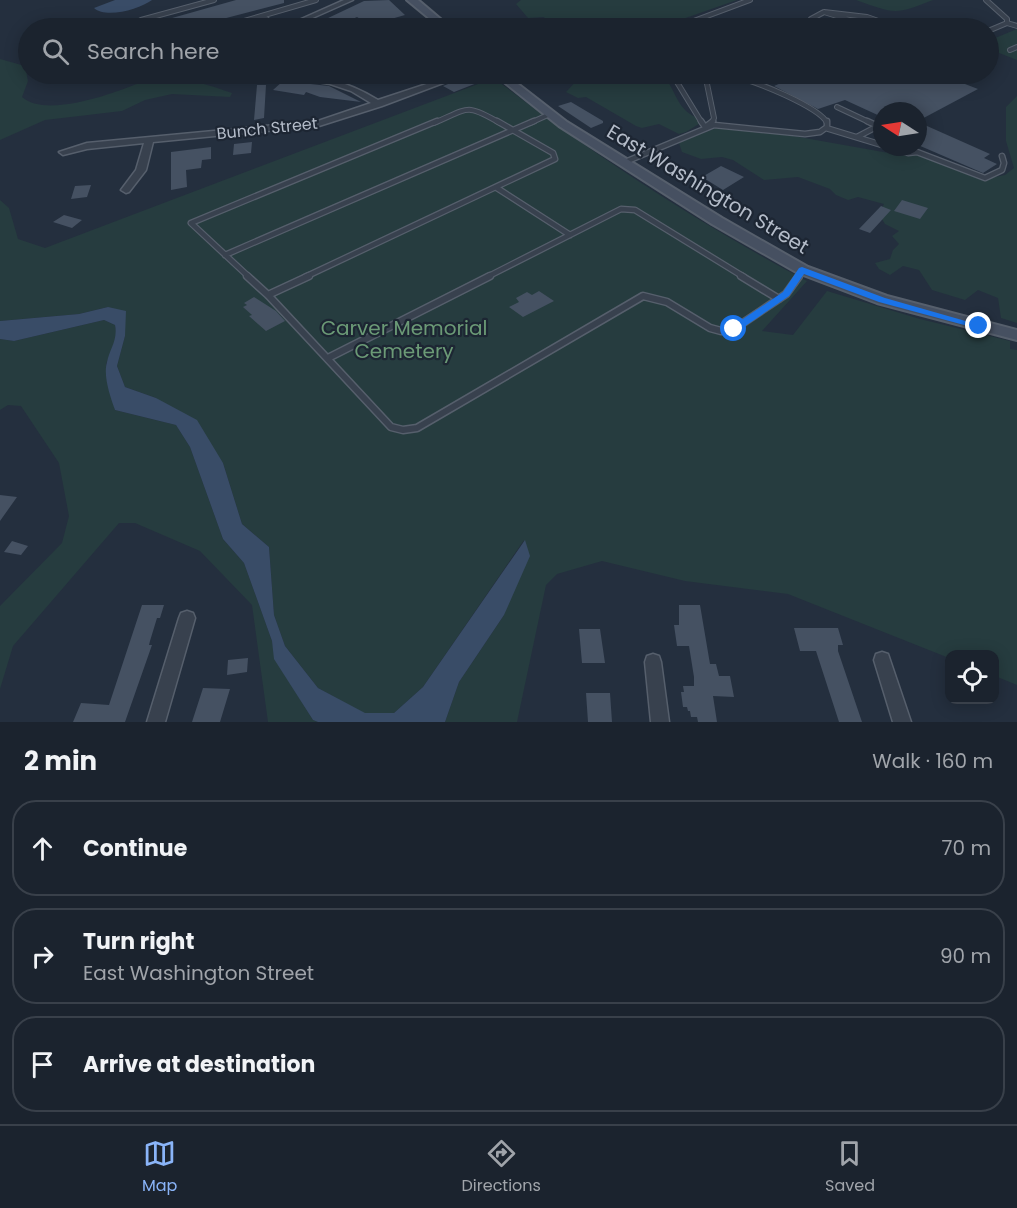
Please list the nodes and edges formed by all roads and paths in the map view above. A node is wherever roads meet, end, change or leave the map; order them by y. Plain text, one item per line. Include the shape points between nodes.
1 (214, 0) edge
2 (316, 0) edge
3 (350, 0) edge
4 (411, 0) edge
5 (750, 0) edge
6 (986, 0) edge
7 (824, 12) junction
8 (262, 16) junction
9 (148, 18) edge
10 (255, 18) edge
11 (265, 18) edge
12 (308, 18) edge
13 (431, 18) edge
14 (702, 18) edge
15 (813, 18) edge
16 (843, 18) edge
17 (870, 18) edge
18 (1007, 23) junction
19 (999, 26) edge
20 (1017, 26) edge
21 (1017, 47) edge
22 (1010, 50) dead end
23 (343, 84) edge
24 (436, 84) edge
25 (512, 84) edge
26 (679, 84) edge
27 (707, 84) edge
28 (758, 84) edge
29 (379, 104) junction
30 (837, 107) dead end
31 (550, 114) junction
32 (705, 127) junction
33 (826, 128) junction
34 (513, 131) junction
35 (857, 137) junction
36 (149, 140) junction
37 (873, 142) edge
38 (63, 152) dead end
39 (927, 156) edge
40 (1002, 156) dead end
41 (625, 162) junction
42 (497, 188) junction
43 (126, 190) dead end
44 (570, 235) junction
45 (225, 255) junction
46 (802, 270) junction
47 (268, 295) junction
48 (779, 299) junction
49 (1017, 335) edge
50 (328, 358) junction
51 (187, 618) dead end
52 (882, 660) dead end
53 (653, 662) dead end
54 (156, 722) edge
55 (660, 722) edge
56 (902, 722) edge

1 - 9 lane
2 - 8 lane
3 - 12 street
4 - 13 main road
5 - 14 lane
6 - 18 lane
7 - 15 lane
7 - 16 lane
7 - 17 lane
8 - 10 lane
8 - 11 lane
18 - 19 lane
18 - 20 lane
21 - 22 lane
23 - 29 street
24 - 29 street, Bunch Street
25 - 31 main road, East Washington Street
26 - 32 lane
27 - 32 lane via 714,118
28 - 33 lane via 820,114 827,120
29 - 36 street, Bunch Street via 319,123
30 - 35 lane via 878,126
31 - 34 lane
31 - 41 main road, East Washington Street
32 - 33 lane via 721,125 805,134
32 - 41 lane
33 - 35 lane
34 - 42 lane via 553,153 555,159
34 - 45 lane
34 - 45 lane via 478,110 463,109 193,220 192,225
35 - 37 lane
36 - 38 street, Bunch Street
36 - 43 street via 141,170
39 - 40 lane via 985,178 1002,170
41 - 46 main road, East Washington Street
42 - 44 lane
42 - 47 lane
44 - 48 lane via 621,209 635,210
44 - 50 lane
45 - 47 lane
46 - 48 lane
46 - 49 main road, East Washington Street via 892,303
47 - 50 lane
48 - 50 lane via 726,332 705,327 662,298 643,296 455,408 417,428 403,430 391,427
51 - 54 street
52 - 56 street
53 - 55 street

